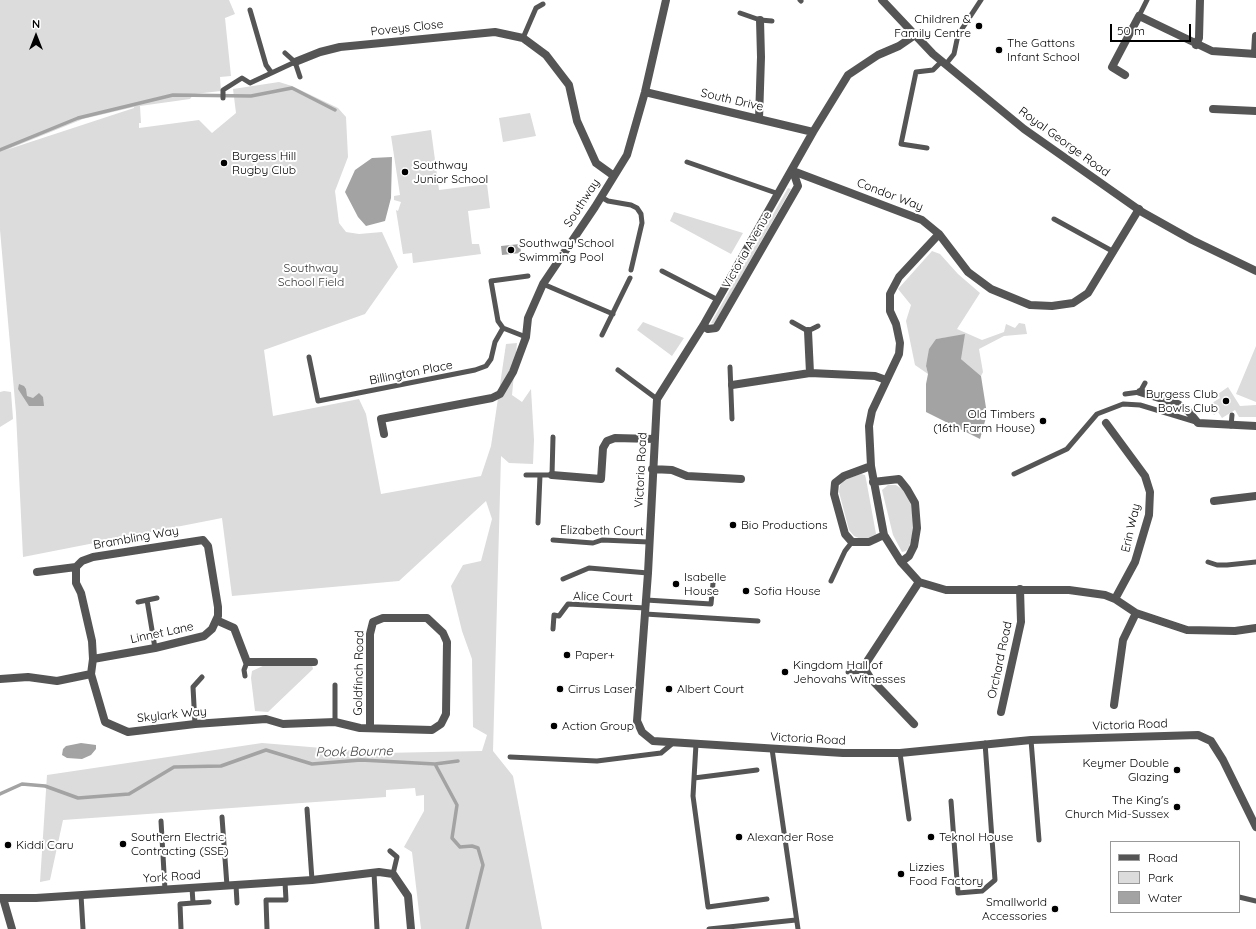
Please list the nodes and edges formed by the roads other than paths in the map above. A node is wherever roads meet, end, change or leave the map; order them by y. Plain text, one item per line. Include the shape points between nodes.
1 (666, 0) edge
2 (882, 0) edge
3 (981, 0) edge
4 (1147, 0) edge
5 (1200, 0) edge
6 (543, 4) dead end
7 (250, 10) dead end
8 (740, 13) dead end
9 (1139, 16) junction
10 (760, 20) junction
11 (772, 21) dead end
12 (915, 35) junction
13 (1256, 36) edge
14 (523, 38) junction
15 (1196, 45) junction
16 (285, 53) dead end
17 (1255, 54) edge
18 (295, 62) junction
19 (944, 63) junction
20 (271, 72) junction
21 (1125, 75) dead end
22 (300, 77) dead end
23 (645, 92) junction
24 (223, 96) dead end
25 (1213, 109) dead end
26 (1256, 111) edge
27 (759, 119) junction
28 (813, 132) junction
29 (927, 148) dead end
30 (687, 162) dead end
31 (793, 171) junction
32 (614, 176) junction
33 (779, 194) junction
34 (601, 197) junction
35 (1138, 209) junction
36 (1054, 219) dead end
37 (939, 234) junction
38 (1114, 252) junction
39 (631, 270) dead end
40 (662, 271) dead end
41 (1256, 271) edge
42 (528, 276) dead end
43 (630, 278) dead end
44 (543, 284) junction
45 (718, 300) junction
46 (613, 314) junction
47 (792, 322) dead end
48 (703, 326) junction
49 (818, 326) dead end
50 (503, 328) junction
51 (808, 331) junction
52 (602, 335) dead end
53 (526, 337) junction
54 (309, 357) dead end
55 (730, 367) dead end
56 (618, 370) dead end
57 (810, 373) junction
58 (886, 380) junction
59 (1145, 383) dead end
60 (732, 385) junction
61 (1140, 392) junction
62 (1125, 394) dead end
63 (657, 399) junction
64 (1232, 415) dead end
65 (732, 419) dead end
66 (1198, 422) junction
67 (1106, 423) dead end
68 (1231, 426) junction
69 (1256, 426) edge
70 (384, 434) dead end
71 (554, 437) dead end
72 (654, 439) junction
73 (871, 466) junction
74 (652, 469) junction
75 (1014, 474) dead end
76 (526, 475) dead end
77 (540, 475) junction
78 (552, 475) junction
79 (741, 479) dead end
80 (873, 482) junction
81 (1256, 496) edge
82 (1214, 501) dead end
83 (538, 522) dead end
84 (884, 535) junction
85 (554, 540) dead end
86 (650, 542) junction
87 (852, 542) junction
88 (901, 562) junction
89 (1208, 562) dead end
90 (1256, 562) edge
91 (76, 567) junction
92 (37, 572) dead end
93 (648, 573) junction
94 (563, 579) dead end
95 (831, 581) dead end
96 (919, 582) junction
97 (712, 583) dead end
98 (1020, 589) junction
99 (157, 598) dead end
100 (1115, 599) junction
101 (146, 600) junction
102 (138, 602) dead end
103 (646, 607) junction
104 (1136, 613) junction
105 (216, 620) junction
106 (758, 621) dead end
107 (1256, 628) edge
108 (553, 629) dead end
109 (155, 648) junction
110 (93, 659) junction
111 (247, 662) junction
112 (314, 662) dead end
113 (866, 671) junction
114 (848, 672) dead end
115 (91, 674) junction
116 (245, 676) dead end
117 (202, 677) dead end
118 (0, 679) edge
119 (335, 685) dead end
120 (1114, 705) dead end
121 (1001, 712) dead end
122 (334, 722) junction
123 (195, 724) junction
124 (914, 724) dead end
125 (360, 728) joint
126 (370, 728) junction
127 (1031, 740) junction
128 (673, 743) junction
129 (985, 743) junction
130 (696, 744) junction
131 (772, 749) junction
132 (900, 753) junction
133 (510, 757) dead end
134 (757, 770) dead end
135 (694, 778) junction
136 (951, 801) dead end
137 (307, 809) dead end
138 (222, 816) dead end
139 (909, 819) dead end
140 (161, 821) dead end
141 (1256, 827) edge
142 (1039, 840) dead end
143 (390, 851) dead end
144 (374, 873) junction
145 (393, 874) junction
146 (312, 880) junction
147 (285, 882) junction
148 (236, 885) junction
149 (227, 886) junction
150 (192, 888) junction
151 (165, 890) junction
152 (81, 895) junction
153 (1240, 897) edge
154 (1, 898) edge
155 (767, 899) dead end
156 (1256, 901) edge
157 (209, 902) dead end
158 (193, 903) junction
159 (237, 904) dead end
160 (796, 920) junction
161 (12, 929) edge
162 (83, 929) edge
163 (181, 929) edge
164 (267, 929) edge
165 (377, 929) edge
166 (411, 929) edge
167 (709, 929) edge
168 (798, 929) edge

1 - 23 street, Southway
2 - 12 street, Royal George Road
3 - 19 lane via 958,35 954,54
4 - 9 lane
5 - 15 street via 1199,38
6 - 14 lane via 536,8
7 - 20 lane via 266,65
8 - 10 lane
9 - 15 street
9 - 21 street via 1112,67
10 - 11 lane
10 - 27 street
12 - 19 street, Royal George Road
12 - 28 street, Victoria Avenue via 848,75
13 - 17 street
14 - 18 street, Poveys Close via 495,32 340,47
14 - 32 street, Poveys Close via 546,55 569,86 577,121 596,163
15 - 17 street via 1212,51
16 - 18 lane
18 - 20 lane
18 - 22 lane
19 - 29 lane via 933,70 916,72 901,144
19 - 35 street, Royal George Road via 1024,128
20 - 24 lane via 250,84 242,78 223,90
23 - 27 street, South Drive
23 - 32 street, Southway via 627,154
25 - 26 street
27 - 28 street, South Drive
28 - 31 street, Victoria Avenue
30 - 33 lane
31 - 33 street, Victoria Avenue
31 - 37 street, Condor Way via 922,220
31 - 48 street, Victoria Avenue via 798,186 716,328 708,329
32 - 34 street, Southway
33 - 45 street, Victoria Avenue
34 - 39 lane via 608,201 631,205 641,214 642,222
34 - 44 street, Southway
35 - 38 street, Condor Way
35 - 41 street, Royal George Road via 1192,240
36 - 38 lane
37 - 38 street, Condor Way via 968,272 991,289 1030,305 1052,306 1072,303 1088,293
37 - 58 street via 899,277 890,294 890,311 900,343 899,354
40 - 45 lane
42 - 50 lane via 490,281 498,321
43 - 46 lane
44 - 46 lane
44 - 53 street, Southway via 528,318
45 - 48 street, Victoria Avenue
46 - 52 lane
47 - 51 lane
48 - 63 street, Victoria Avenue
49 - 51 lane
50 - 53 lane
50 - 54 lane, Billington Place via 486,366 318,401
51 - 57 street
53 - 70 street, Southway via 513,372 500,394 492,398 382,419
55 - 60 lane
56 - 63 lane
57 - 58 street via 875,376
57 - 60 street
58 - 73 street via 872,412 869,426
59 - 61 lane
60 - 65 lane
61 - 62 lane
61 - 66 street via 1178,404
63 - 72 street, Victoria Road
64 - 68 lane
66 - 68 street
66 - 75 lane via 1140,405 1123,404 1097,414 1067,449
67 - 100 street, Erin Way via 1145,476 1150,492 1149,515 1135,562
68 - 69 street
71 - 78 lane
72 - 74 street, Victoria Road
72 - 78 street via 615,438 607,441 603,448 601,479
73 - 80 street
73 - 87 street via 844,476 835,483 834,494 845,534
74 - 79 street via 672,470 687,476
74 - 86 street, Victoria Road
76 - 77 lane
77 - 78 lane
77 - 83 lane
80 - 84 street
80 - 88 street via 899,479 915,503 917,528 914,546 909,556
81 - 82 street
84 - 87 street via 869,542
84 - 88 street
85 - 86 lane, Elizabeth Court via 593,543 602,540
86 - 93 street, Victoria Road
87 - 95 lane
88 - 96 street
89 - 90 lane via 1217,565
91 - 92 street, Brambling Way
91 - 105 street, Brambling Way via 82,561 93,557 203,540 208,546 218,607
91 - 110 street via 76,583 82,593
93 - 94 lane via 589,568
93 - 103 street, Victoria Road
96 - 98 street via 946,590
96 - 113 street via 866,663
97 - 103 lane via 711,604
98 - 100 street via 1069,590 1105,595
98 - 121 street, Orchard Road via 1021,622
99 - 101 lane
100 - 104 street
101 - 102 lane
101 - 109 lane
103 - 106 lane
103 - 108 lane, Alice Court via 568,604 559,616 554,615
103 - 128 street, Victoria Road via 637,721 642,732 653,741
104 - 107 street via 1187,630 1235,631
104 - 120 street via 1123,640
105 - 109 street, Linnet Lane via 212,629 204,636
105 - 111 street via 234,628
109 - 110 street, Linnet Lane
110 - 115 street
111 - 112 street
111 - 116 lane
113 - 114 lane
113 - 124 street
115 - 118 street via 57,681 28,677
115 - 123 street, Skylark Way via 105,722 128,732
117 - 123 lane via 193,687
119 - 122 lane
122 - 123 street, Skylark Way via 283,724 266,719
122 - 125 street, Skylark Way
125 - 126 street, Goldfinch Road
126 - 126 street, Goldfinch Road via 432,730 441,724 446,714 447,642 443,633 427,618 383,618 373,622 370,634
127 - 129 street, Victoria Road
127 - 141 street, Victoria Road via 1198,735 1211,741 1223,760
127 - 142 lane
128 - 130 street, Victoria Road
128 - 133 lane via 661,753 597,761
129 - 132 street, Victoria Road
129 - 136 lane via 995,880 982,891 958,893
130 - 131 street, Victoria Road
130 - 135 lane
131 - 132 street, Victoria Road
131 - 160 lane
132 - 139 lane
134 - 135 lane
135 - 155 lane via 693,796 708,907
137 - 146 lane
138 - 149 lane
140 - 151 lane
143 - 145 lane via 397,857
144 - 145 street, York Road
144 - 146 street, York Road
144 - 165 lane
145 - 166 street via 408,896
146 - 147 street, York Road
147 - 148 street, York Road
147 - 164 lane via 286,900 266,900
148 - 149 street, York Road
148 - 159 lane
149 - 150 street, York Road
150 - 151 street, York Road
150 - 158 lane
151 - 152 street, York Road
152 - 154 street, York Road
152 - 162 lane
153 - 156 lane
154 - 161 street
157 - 158 lane
158 - 163 lane via 180,904
160 - 167 lane
160 - 168 lane

